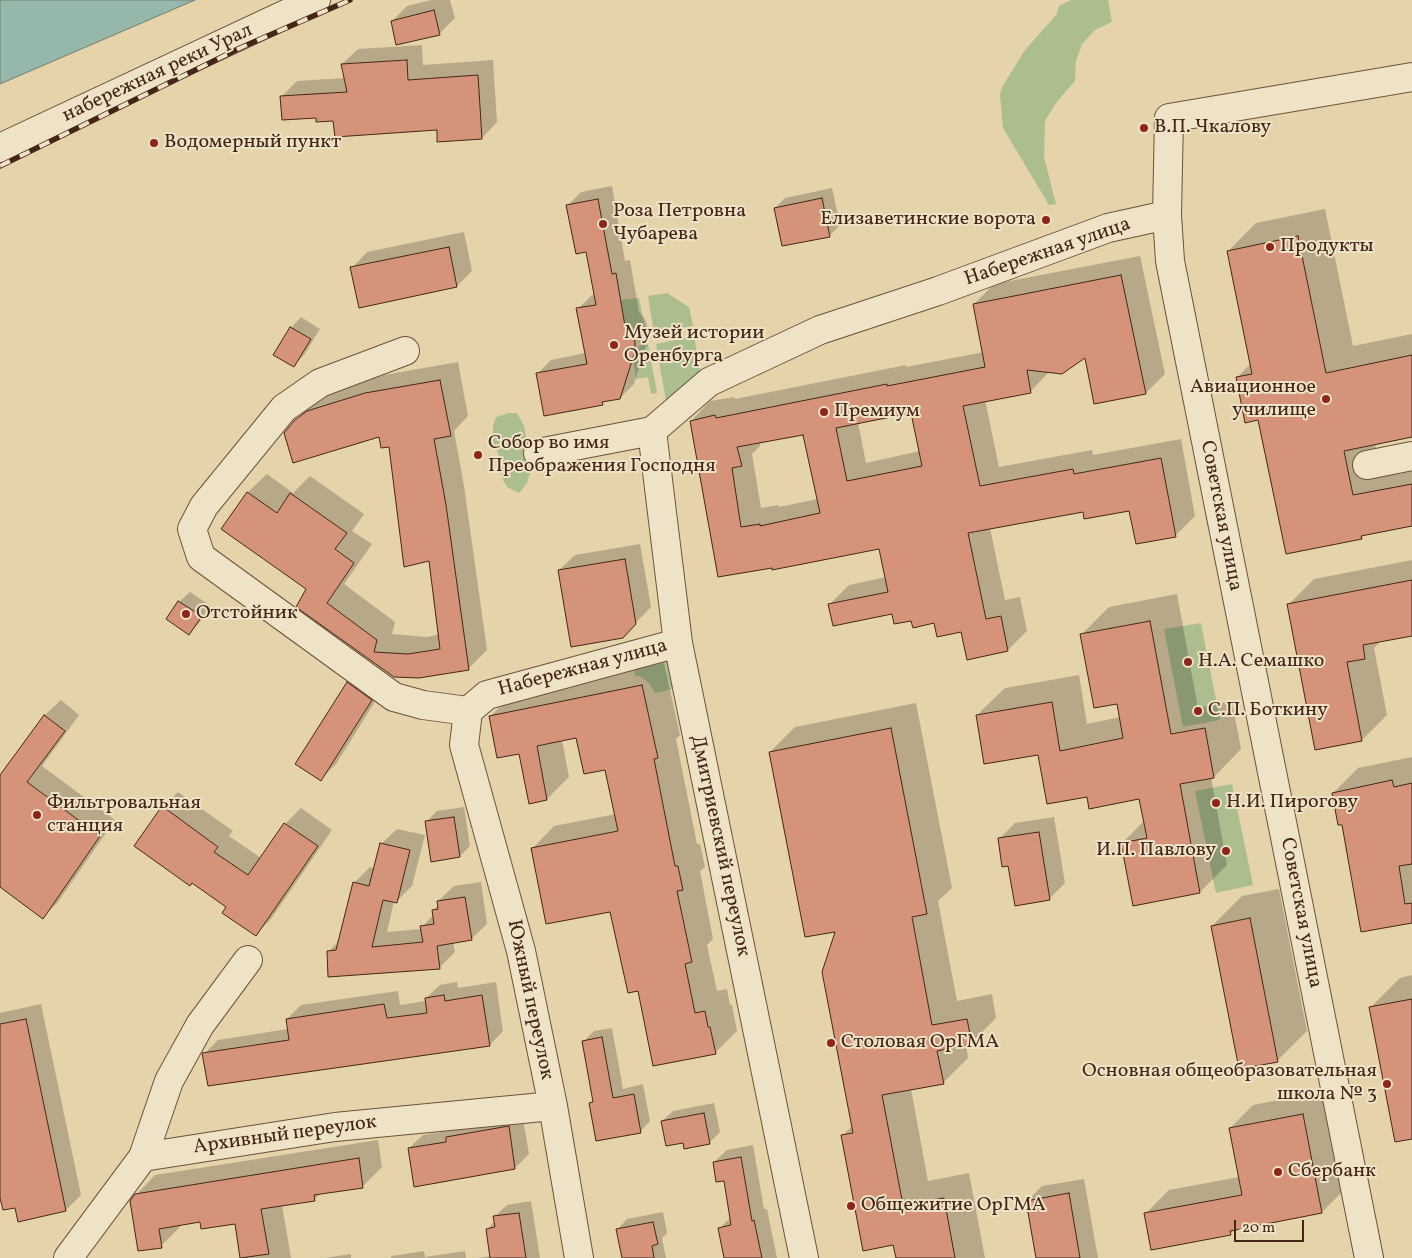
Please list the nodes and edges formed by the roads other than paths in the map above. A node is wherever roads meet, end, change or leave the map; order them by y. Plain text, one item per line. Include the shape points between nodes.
1 (316, 0) edge
2 (1412, 77) edge
3 (0, 148) edge
4 (1167, 215) junction
5 (405, 351) dead end
6 (652, 431) junction
7 (538, 453) dead end
8 (1412, 456) edge
9 (1367, 465) dead end
10 (678, 643) junction
11 (468, 711) junction
12 (248, 960) dead end
13 (553, 1106) junction
14 (143, 1157) junction
15 (68, 1258) edge
16 (579, 1258) edge
17 (804, 1258) edge
18 (1370, 1258) edge

1 - 3 street, набережная реки Урал
2 - 4 street via 1169,118
4 - 6 street, Набережная улица via 1108,228 938,291 820,330 709,382
4 - 18 street, Советская улица via 1170,261
5 - 11 street via 320,383 284,408 204,506 192,529 201,557 394,697
6 - 7 street
6 - 10 street, Дмитриевский переулок
8 - 9 street
10 - 11 street, Набережная улица via 487,695
10 - 17 street, Дмитриевский переулок
11 - 13 street, Южный переулок via 464,745 521,951
12 - 14 street via 200,1024 169,1081
13 - 14 street, Архивный переулок via 335,1126
13 - 16 street, Южный переулок
14 - 15 street

